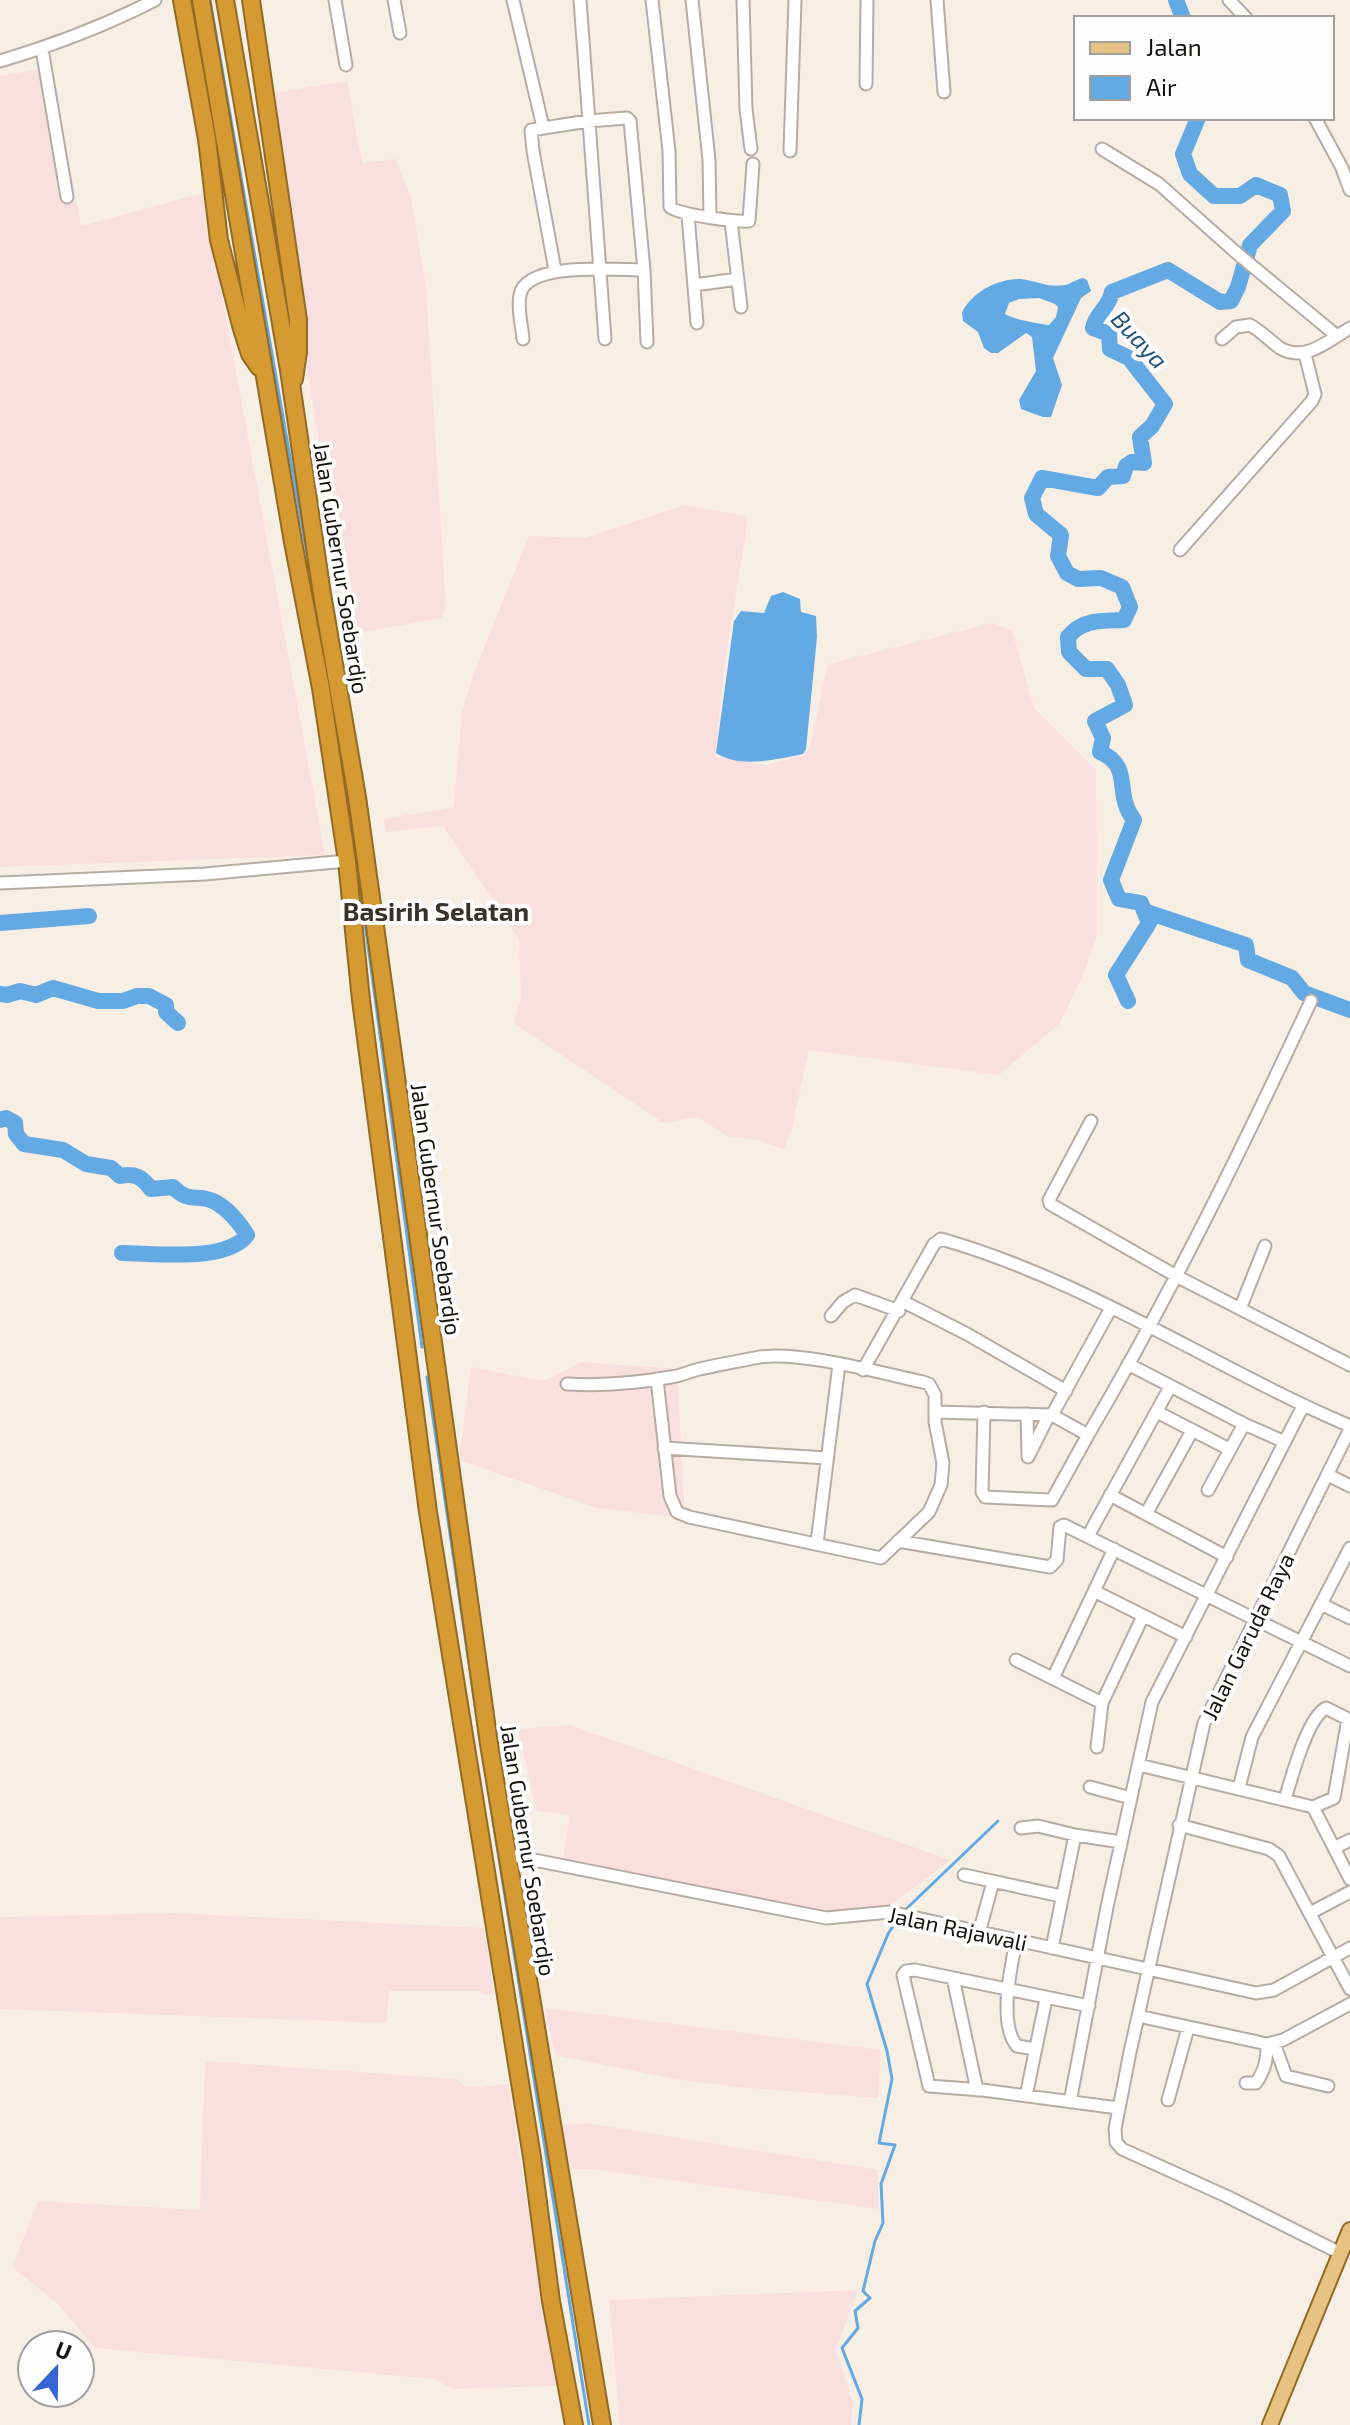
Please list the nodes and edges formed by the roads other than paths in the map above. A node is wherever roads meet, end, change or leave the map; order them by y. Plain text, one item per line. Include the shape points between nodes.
1 (155, 0) edge
2 (182, 0) edge
3 (201, 0) edge
4 (225, 0) edge
5 (251, 0) edge
6 (335, 0) edge
7 (394, 0) edge
8 (513, 0) edge
9 (580, 0) edge
10 (652, 0) edge
11 (692, 0) edge
12 (743, 0) edge
13 (795, 0) edge
14 (867, 0) edge
15 (937, 0) edge
16 (1229, 0) edge
17 (1244, 16) edge
18 (400, 33) dead end
19 (42, 49) junction
20 (0, 61) edge
21 (346, 65) dead end
22 (866, 84) dead end
23 (944, 92) dead end
24 (1316, 120) edge
25 (588, 121) junction
26 (543, 127) junction
27 (751, 149) dead end
28 (1102, 149) dead end
29 (790, 151) dead end
30 (753, 164) dead end
31 (1350, 190) edge
32 (67, 197) dead end
33 (688, 215) junction
34 (710, 216) junction
35 (731, 221) junction
36 (286, 241) junction
37 (266, 244) junction
38 (555, 270) junction
39 (644, 270) junction
40 (601, 271) junction
41 (738, 279) junction
42 (694, 285) junction
43 (741, 307) dead end
44 (697, 323) dead end
45 (1350, 328) edge
46 (1337, 336) junction
47 (523, 339) dead end
48 (605, 339) dead end
49 (1222, 339) dead end
50 (647, 342) dead end
51 (1305, 354) junction
52 (265, 375) junction
53 (292, 393) junction
54 (1180, 550) dead end
55 (347, 861) junction
56 (0, 883) edge
57 (1311, 1001) dead end
58 (1091, 1121) dead end
59 (1265, 1246) dead end
60 (1178, 1277) junction
61 (901, 1306) junction
62 (1111, 1308) junction
63 (1240, 1309) junction
64 (831, 1316) dead end
65 (1149, 1326) junction
66 (435, 1358) junction
67 (409, 1362) junction
68 (839, 1364) junction
69 (1128, 1364) junction
70 (1350, 1365) edge
71 (863, 1370) junction
72 (657, 1379) junction
73 (567, 1384) dead end
74 (1170, 1387) junction
75 (1066, 1391) junction
76 (1303, 1406) junction
77 (935, 1412) junction
78 (984, 1412) junction
79 (1157, 1412) junction
80 (1027, 1414) junction
81 (1050, 1415) junction
82 (1244, 1424) junction
83 (1350, 1427) edge
84 (1192, 1431) junction
85 (1088, 1435) junction
86 (1285, 1442) junction
87 (664, 1448) junction
88 (1229, 1449) junction
89 (827, 1458) junction
90 (1328, 1475) junction
91 (1350, 1486) edge
92 (1208, 1490) dead end
93 (1110, 1495) junction
94 (1146, 1514) junction
95 (1088, 1536) junction
96 (898, 1541) junction
97 (817, 1543) junction
98 (1350, 1548) edge
99 (1114, 1549) junction
100 (1227, 1557) junction
101 (1096, 1592) junction
102 (1207, 1594) junction
103 (1321, 1604) junction
104 (1143, 1616) junction
105 (1255, 1617) junction
106 (1350, 1618) edge
107 (1186, 1637) junction
108 (1301, 1641) junction
109 (1016, 1660) dead end
110 (1350, 1666) edge
111 (1054, 1676) junction
112 (1102, 1703) junction
113 (1349, 1719) edge
114 (1097, 1747) dead end
115 (1139, 1765) junction
116 (1191, 1776) junction
117 (1090, 1787) dead end
118 (1239, 1788) junction
119 (1131, 1798) junction
120 (1285, 1799) junction
121 (1313, 1807) junction
122 (1179, 1825) junction
123 (1021, 1828) dead end
124 (1075, 1835) junction
125 (1350, 1840) edge
126 (1121, 1842) junction
127 (1334, 1848) junction
128 (509, 1855) junction
129 (964, 1875) dead end
130 (1350, 1879) edge
131 (993, 1882) junction
132 (1350, 1892) edge
133 (1061, 1896) junction
134 (1310, 1913) junction
135 (979, 1933) junction
136 (1016, 1941) junction
137 (1052, 1948) junction
138 (1350, 1948) edge
139 (1333, 1956) junction
140 (1099, 1959) junction
141 (1148, 1969) junction
142 (953, 1978) junction
143 (1350, 1989) edge
144 (1006, 1990) junction
145 (1046, 1999) junction
146 (1350, 2004) edge
147 (1089, 2006) junction
148 (1138, 2016) junction
149 (1188, 2028) junction
150 (1270, 2044) junction
151 (1035, 2049) junction
152 (1246, 2083) dead end
153 (1328, 2086) dead end
154 (977, 2090) junction
155 (1026, 2096) junction
156 (1168, 2100) dead end
157 (1070, 2102) junction
158 (1118, 2108) junction
159 (1350, 2230) edge
160 (1340, 2253) junction
161 (574, 2425) edge
162 (602, 2425) edge
163 (1270, 2425) edge

1 - 19 street
2 - 52 highway via 219,240 250,354
3 - 52 highway, Jalan Gubernur Soebardjo
4 - 37 highway, Jalan Gubernur Soebardjo
5 - 36 highway
6 - 21 street
7 - 18 street
8 - 26 street
9 - 25 street
10 - 33 street via 670,207
11 - 34 street
12 - 27 street
13 - 29 street
14 - 22 street
15 - 23 street
16 - 17 street
19 - 20 street
19 - 32 street
24 - 31 street
25 - 26 street
25 - 39 street via 630,121
25 - 40 street
26 - 38 street via 532,129 532,141
28 - 46 street via 1159,184
30 - 35 street via 751,219
33 - 34 street
33 - 42 street
34 - 35 street
35 - 41 street
36 - 37 highway
36 - 53 highway via 299,338
37 - 53 highway, Jalan Gubernur Soebardjo
38 - 40 street
38 - 47 street via 532,278 520,292
39 - 40 street
39 - 50 street
40 - 48 street
41 - 42 street
41 - 43 street
42 - 44 street
45 - 46 street
46 - 51 street
49 - 51 street via 1236,327 1250,325 1281,349
51 - 54 street via 1312,401
52 - 55 highway, Jalan Gubernur Soebardjo
53 - 66 highway, Jalan Gubernur Soebardjo via 372,900
55 - 56 street
55 - 67 highway, Jalan Gubernur Soebardjo
57 - 60 street
58 - 60 street via 1050,1204
59 - 63 street
60 - 63 street
60 - 65 street
61 - 62 street via 941,1239 1029,1268
61 - 64 street via 855,1295
61 - 71 street
61 - 75 street via 967,1334
62 - 65 street
62 - 75 street
63 - 70 street
65 - 69 street
65 - 76 street
66 - 67 highway
66 - 128 highway, Jalan Gubernur Soebardjo
67 - 161 highway, Jalan Gubernur Soebardjo via 428,1512
68 - 71 street
68 - 72 street via 761,1357
68 - 89 street
69 - 74 street
69 - 85 street
71 - 77 street via 929,1384
72 - 73 street
72 - 87 street
74 - 79 street
74 - 82 street
75 - 81 street
76 - 83 street
76 - 86 street
77 - 78 street
77 - 96 street via 941,1485 929,1512
78 - 80 street
78 - 85 street via 985,1497 1052,1500
79 - 84 street
79 - 93 street
80 - 81 street
80 - 81 street via 1028,1457
81 - 85 street
82 - 86 street
82 - 88 street
83 - 90 street, Jalan Garuda Raya
84 - 88 street
84 - 94 street
86 - 100 street
87 - 89 street
87 - 97 street via 677,1512
88 - 92 street
89 - 97 street
90 - 91 street
90 - 105 street, Jalan Garuda Raya
93 - 94 street
93 - 95 street
94 - 100 street
95 - 96 street via 1061,1525 1057,1560 1050,1567
95 - 99 street
96 - 97 street via 886,1555 874,1558
98 - 103 street
99 - 101 street
99 - 102 street
100 - 102 street
101 - 104 street
101 - 111 street
102 - 105 street
102 - 107 street
103 - 106 street
103 - 108 street
104 - 107 street
104 - 112 street
105 - 108 street
105 - 116 street, Jalan Garuda Raya via 1204,1723
107 - 115 street via 1152,1702
108 - 110 street
108 - 118 street via 1252,1737
109 - 111 street
111 - 112 street
112 - 114 street
113 - 120 street via 1326,1708 1319,1713
113 - 121 street via 1334,1798
115 - 116 street
115 - 119 street
116 - 118 street
116 - 122 street, Jalan Garuda Raya
117 - 119 street
118 - 120 street
119 - 126 street
120 - 121 street
121 - 127 street
122 - 134 street via 1275,1852
122 - 141 street, Jalan Garuda Raya
123 - 124 street via 1038,1826
124 - 126 street
124 - 133 street
125 - 127 street
126 - 140 street
127 - 130 street
128 - 135 street, Jalan Rajawali via 826,1918 890,1912
128 - 162 highway, Jalan Gubernur Soebardjo
129 - 131 street
131 - 133 street
131 - 135 street
132 - 134 street
133 - 137 street
134 - 139 street
135 - 136 street, Jalan Rajawali
136 - 137 street, Jalan Rajawali
136 - 144 street
137 - 140 street, Jalan Rajawali
138 - 139 street, Jalan Rajawali
139 - 141 street, Jalan Rajawali via 1266,1992
139 - 143 street
140 - 141 street, Jalan Rajawali
140 - 147 street
141 - 148 street, Jalan Garuda Raya
142 - 144 street
142 - 154 street
142 - 154 street via 915,1970 903,1975 929,2086
144 - 145 street
144 - 151 street via 1013,2041
145 - 147 street
145 - 151 street
146 - 150 street
147 - 157 street
148 - 149 street
148 - 158 street, Jalan Garuda Raya
149 - 150 street
149 - 156 street
150 - 152 street via 1262,2074 1256,2083
150 - 153 street via 1286,2076
151 - 155 street
154 - 155 street
155 - 157 street
157 - 158 street
158 - 160 street, Jalan Garuda Raya via 1116,2142 1122,2149
159 - 160 main road
160 - 163 main road

